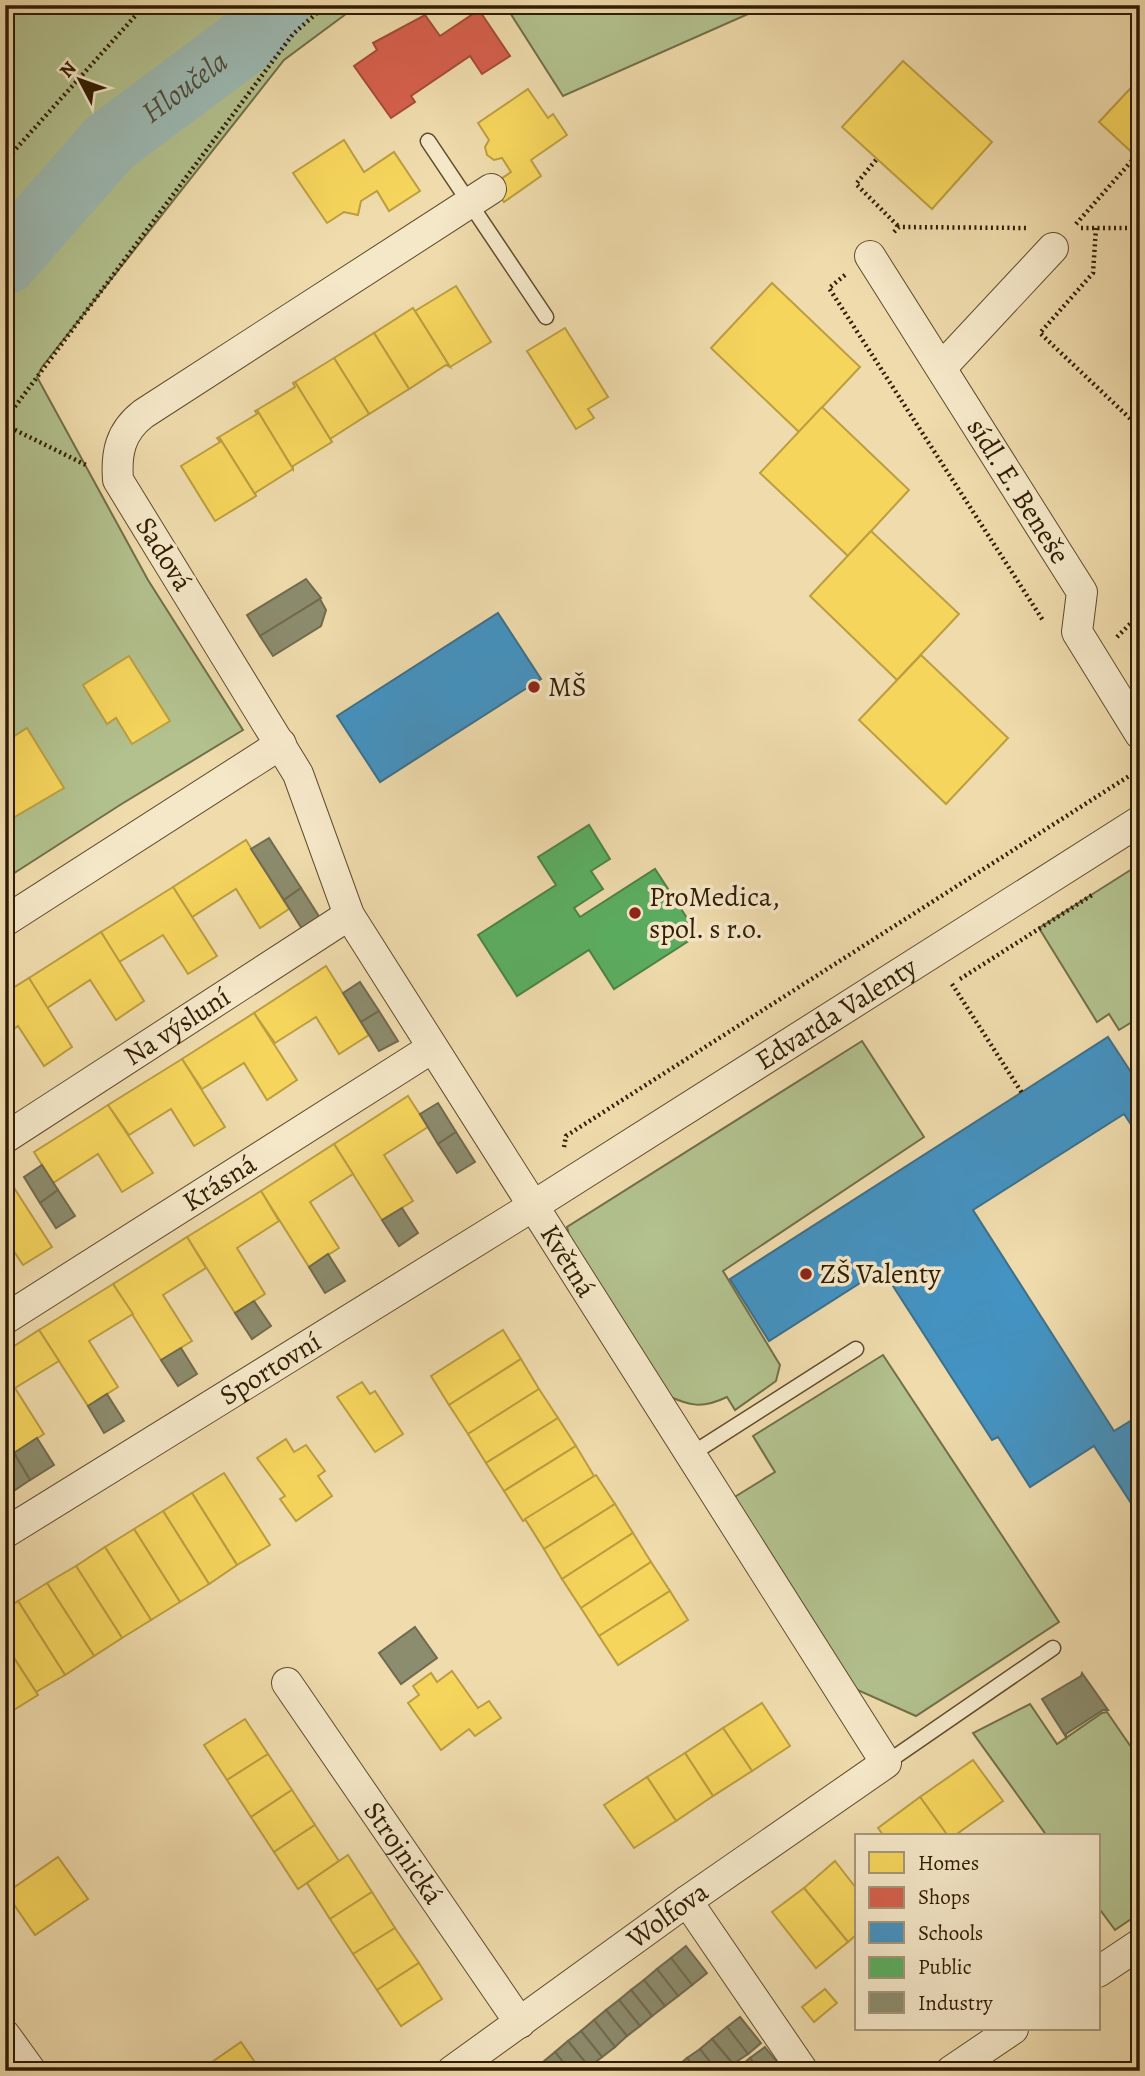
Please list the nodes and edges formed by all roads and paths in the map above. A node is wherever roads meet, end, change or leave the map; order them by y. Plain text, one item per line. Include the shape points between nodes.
1 (145, 5) edge
2 (326, 5) edge
3 (428, 141) dead end
4 (1136, 156) dead end
5 (876, 160) dead end
6 (5, 161) edge
7 (480, 196) junction
8 (898, 227) dead end
9 (1096, 228) dead end
10 (1053, 248) joint
11 (870, 256) dead end
12 (545, 317) dead end
13 (942, 367) junction
14 (5, 420) edge
15 (5, 425) edge
16 (1140, 428) edge
17 (118, 481) junction
18 (1140, 734) edge
19 (281, 744) junction
20 (1139, 770) edge
21 (1140, 821) edge
22 (1095, 893) dead end
23 (349, 915) junction
24 (5, 921) edge
25 (432, 1048) junction
26 (1022, 1093) dead end
27 (5, 1138) edge
28 (559, 1189) junction
29 (533, 1206) junction
30 (5, 1319) edge
31 (856, 1349) dead end
32 (690, 1455) junction
33 (5, 1532) edge
34 (1053, 1648) dead end
35 (287, 1683) dead end
36 (886, 1763) junction
37 (687, 1900) junction
38 (1140, 1944) edge
39 (1100, 1971) edge
40 (520, 2023) junction
41 (1012, 2030) edge
42 (5, 2035) edge
43 (31, 2071) edge
44 (452, 2071) edge
45 (803, 2071) edge
46 (951, 2071) edge

1 - 6 path
2 - 14 path via 293,34
3 - 7 lane
4 - 10 path
5 - 8 path via 856,184
7 - 12 lane
7 - 17 street via 143,414 122,438
9 - 16 path via 1093,273 1040,333
10 - 13 street
11 - 13 street, sídl. E. Beneše
13 - 18 street, sídl. E. Beneše via 1082,592 1077,632
15 - 17 path
17 - 19 street, Sadová
19 - 23 street, Květná via 299,774
19 - 24 street
20 - 28 path via 566,1136
21 - 28 street, Edvarda Valenty
22 - 26 path via 952,984
23 - 25 street, Květná
23 - 27 street, Na výsluní
25 - 29 street, Květná
25 - 30 street, Krásná
28 - 29 street, Edvarda Valenty
29 - 32 street, Květná
29 - 33 street, Sportovní
31 - 32 lane
32 - 36 street, Květná
34 - 36 lane
35 - 40 street, Strojnická
36 - 37 street, Wolfova
37 - 40 street, Wolfova
37 - 45 street
38 - 39 street
40 - 44 street, Wolfova
41 - 46 street
42 - 43 street

